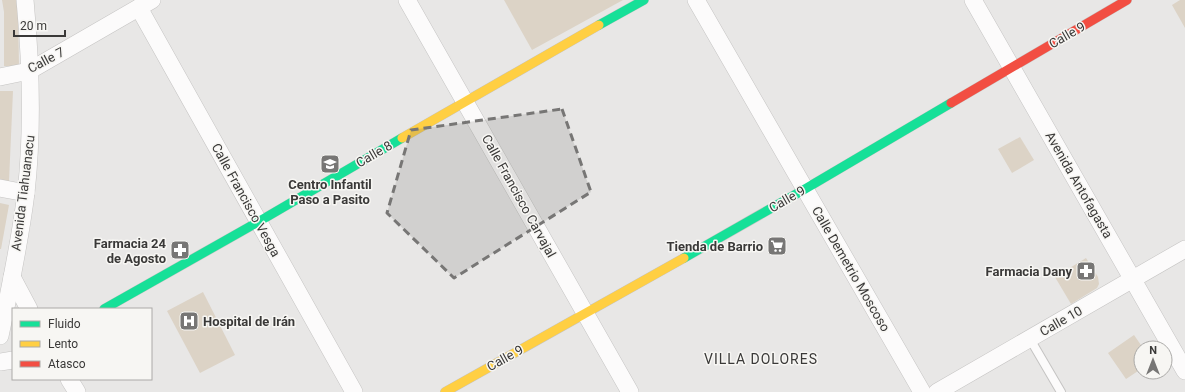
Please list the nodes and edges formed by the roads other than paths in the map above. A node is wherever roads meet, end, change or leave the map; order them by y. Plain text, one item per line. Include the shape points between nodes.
1 (25, 0) edge
2 (408, 0) edge
3 (644, 0) edge
4 (696, 0) edge
5 (973, 0) edge
6 (1127, 0) edge
7 (145, 4) edge
8 (1011, 67) junction
9 (29, 71) junction
10 (0, 77) edge
11 (465, 101) junction
12 (0, 188) edge
13 (805, 189) junction
14 (26, 193) junction
15 (258, 222) junction
16 (1185, 249) edge
17 (12, 277) junction
18 (1133, 280) junction
19 (28, 308) edge
20 (106, 308) edge
21 (585, 314) junction
22 (0, 336) edge
23 (1030, 339) junction
24 (12, 360) edge
25 (0, 362) edge
26 (1185, 371) edge
27 (70, 380) edge
28 (77, 392) edge
29 (354, 392) edge
30 (445, 392) edge
31 (630, 392) edge
32 (922, 392) edge
33 (937, 392) edge
34 (1061, 392) edge

1 - 9 street, Avenida Tiahuanacu
2 - 11 street, Calle Francisco Carvajal
3 - 11 street, Calle 8
4 - 13 street, Calle Demetrio Moscoso
5 - 8 street, Avenida Antofagasta
6 - 8 street, Calle 9
7 - 9 street, Calle 7
7 - 15 street, Calle Francisco Vesga
8 - 13 street, Calle 9
8 - 18 street, Avenida Antofagasta
9 - 10 street, Calle 7
9 - 14 street, Avenida Tiahuanacu via 30,128
11 - 15 street, Calle 8
11 - 21 street, Calle Francisco Carvajal
12 - 14 street
13 - 21 street, Calle 9
13 - 32 street, Calle Demetrio Moscoso
14 - 17 street, Avenida Tiahuanacu
15 - 20 street, Calle 8
15 - 29 street, Calle Francisco Vesga
16 - 18 street, Calle 10
17 - 19 street
17 - 22 street, Avenida Tiahuanacu
18 - 23 street, Calle 10
18 - 26 street, Avenida Antofagasta
21 - 30 street, Calle 9
21 - 31 street, Calle Francisco Carvajal
23 - 33 street, Calle 10
23 - 34 lane
24 - 25 street
27 - 28 street

